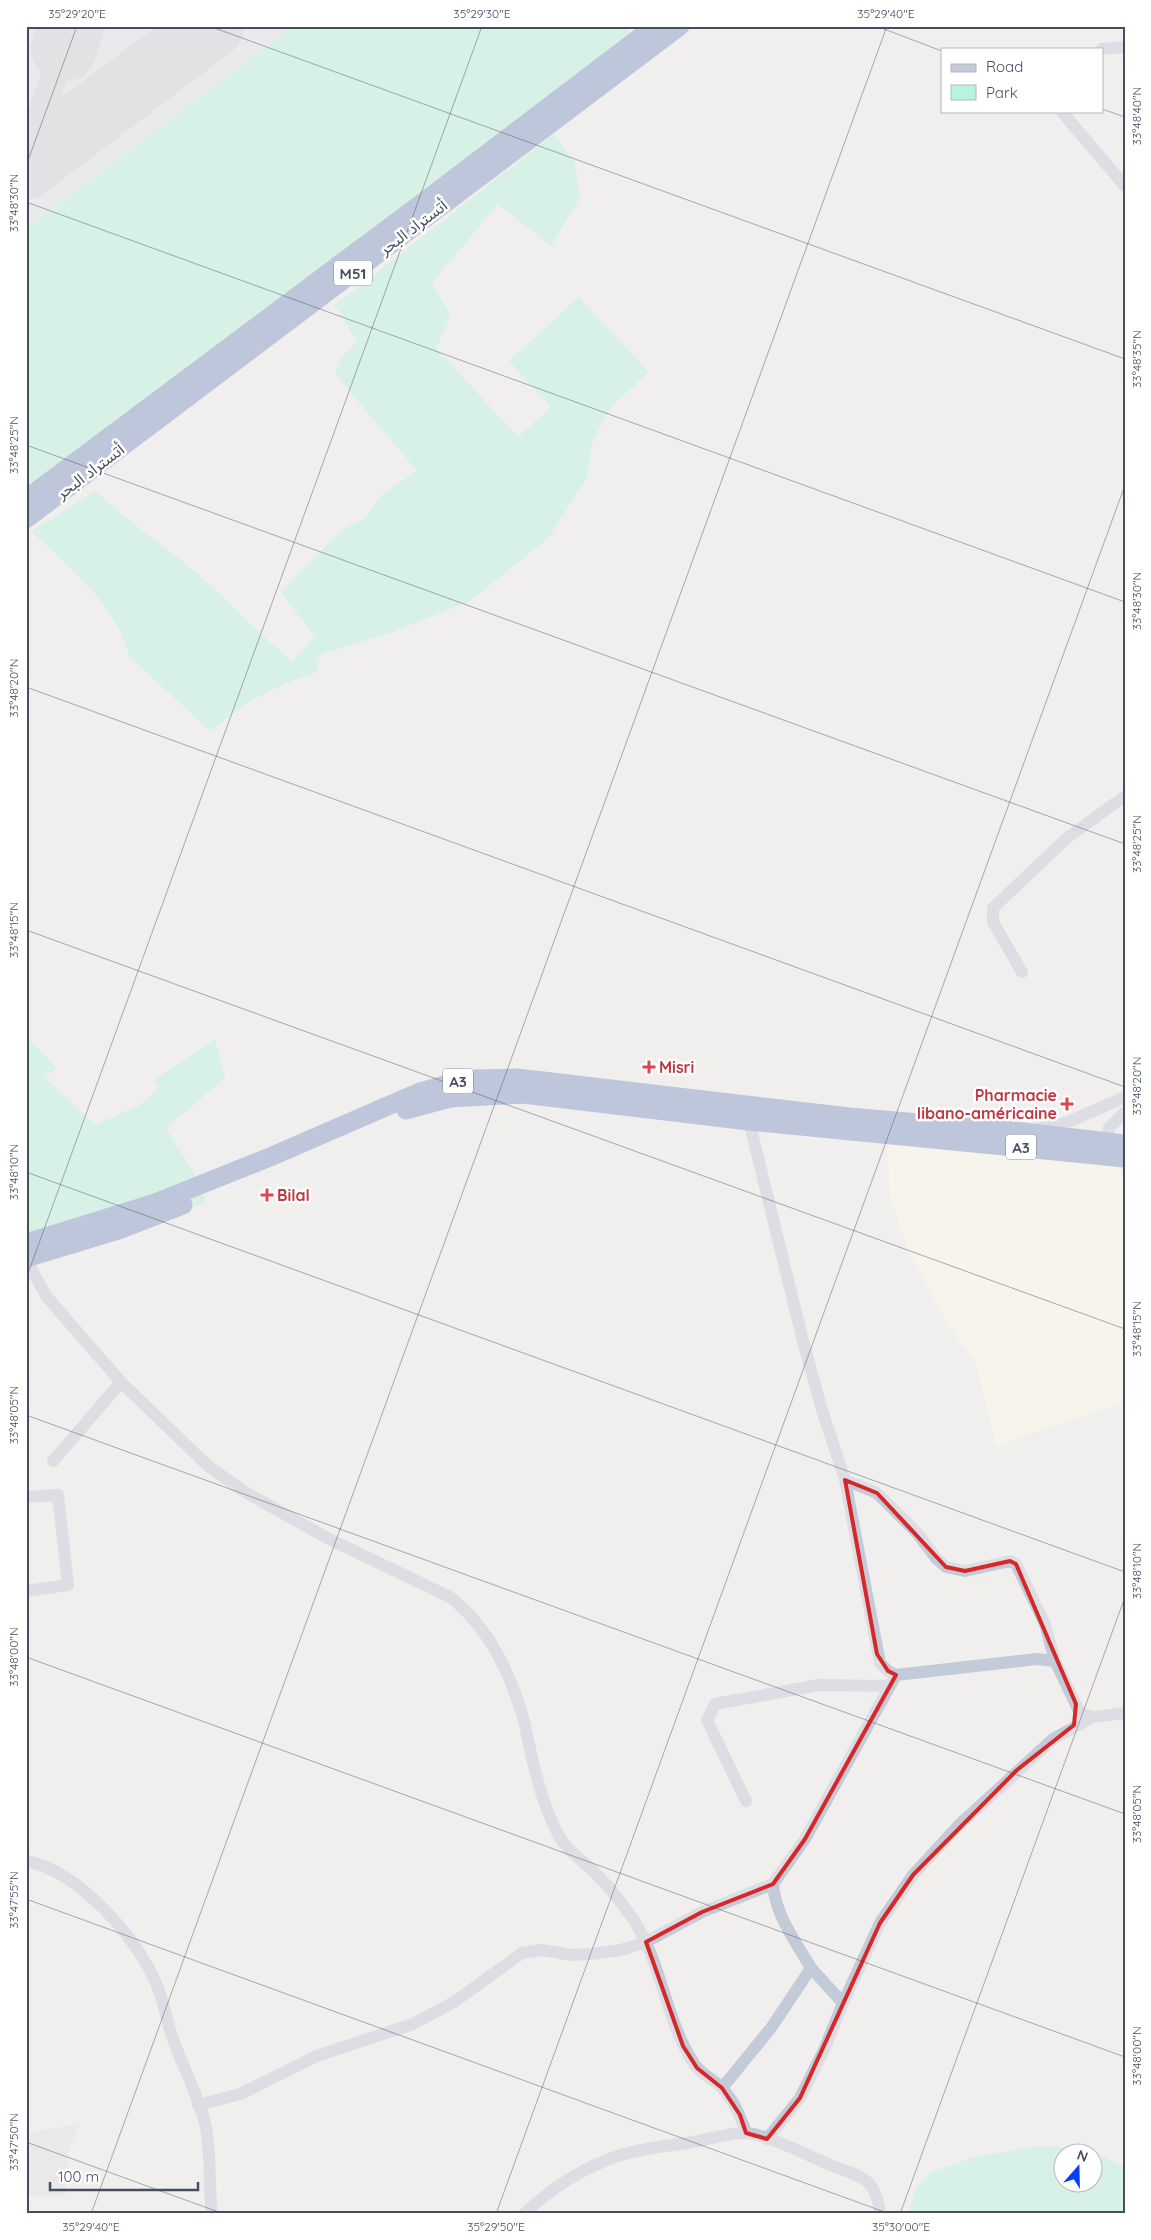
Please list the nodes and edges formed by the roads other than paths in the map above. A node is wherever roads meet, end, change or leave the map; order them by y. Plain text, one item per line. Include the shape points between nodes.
1 (655, 26) edge
2 (680, 26) edge
3 (1125, 47) edge
4 (1104, 49) edge
5 (1062, 112) edge
6 (1125, 186) edge
7 (26, 500) edge
8 (26, 519) edge
9 (1125, 796) edge
10 (1022, 972) dead end
11 (1125, 1097) edge
12 (1125, 1112) edge
13 (1125, 1120) edge
14 (749, 1121) junction
15 (1023, 1132) junction
16 (1114, 1138) edge
17 (1125, 1158) edge
18 (26, 1242) edge
19 (26, 1259) edge
20 (120, 1382) junction
21 (53, 1461) dead end
22 (845, 1480) junction
23 (26, 1497) edge
24 (26, 1591) edge
25 (1054, 1661) junction
26 (893, 1681) junction
27 (1076, 1704) junction
28 (1125, 1713) edge
29 (1093, 1717) junction
30 (1074, 1726) junction
31 (746, 1802) dead end
32 (26, 1861) edge
33 (773, 1884) junction
34 (646, 1942) junction
35 (811, 1968) junction
36 (843, 2002) junction
37 (722, 2088) junction
38 (198, 2105) junction
39 (746, 2133) junction
40 (767, 2138) junction
41 (212, 2214) edge
42 (524, 2214) edge
43 (880, 2214) edge

1 - 7 highway, أتستراد البحر / M51
2 - 8 highway, أتستراد البحر / M51
3 - 4 street
5 - 6 street
9 - 10 street via 1067,838 993,908 994,922
11 - 15 street via 1068,1122
12 - 16 street
13 - 16 street
14 - 17 highway, A3
14 - 19 highway, A3 via 523,1094 489,1094 437,1101 405,1110 153,1218
14 - 22 street via 822,1410
15 - 16 highway, A3
15 - 18 highway, A3 via 849,1116 516,1078 477,1079 420,1092 155,1203
19 - 20 street via 47,1298
20 - 21 street
20 - 34 street via 189,1450 245,1492 331,1540 450,1597 462,1607 481,1629 509,1677 522,1712 549,1814 559,1836 617,1897
22 - 25 street via 882,1498 918,1533 946,1567 965,1572 1010,1561 1016,1564 1045,1624
22 - 26 street via 877,1654
23 - 24 street via 58,1495 68,1585
25 - 26 street via 1037,1659
25 - 27 street
26 - 31 street via 819,1686 715,1704 707,1720
26 - 33 street via 805,1839
27 - 29 street via 1081,1712
27 - 30 street
28 - 29 street
29 - 30 street
30 - 36 street via 1053,1739 1017,1770 913,1874 880,1923
32 - 38 street via 51,1868 72,1880 122,1929 137,1950 159,1989 173,2039
33 - 34 street via 702,1912
33 - 35 street via 774,1901
34 - 37 street via 683,2046 697,2068
34 - 38 street via 591,1954 572,1955 542,1950 522,1953 454,2002 413,2024 317,2056 240,2094
35 - 36 street
35 - 37 street via 771,2028
36 - 40 street via 800,2098
37 - 39 street via 740,2114
38 - 41 street via 205,2124
39 - 40 street
39 - 42 street via 618,2156 563,2184
40 - 43 street via 862,2177 875,2189

